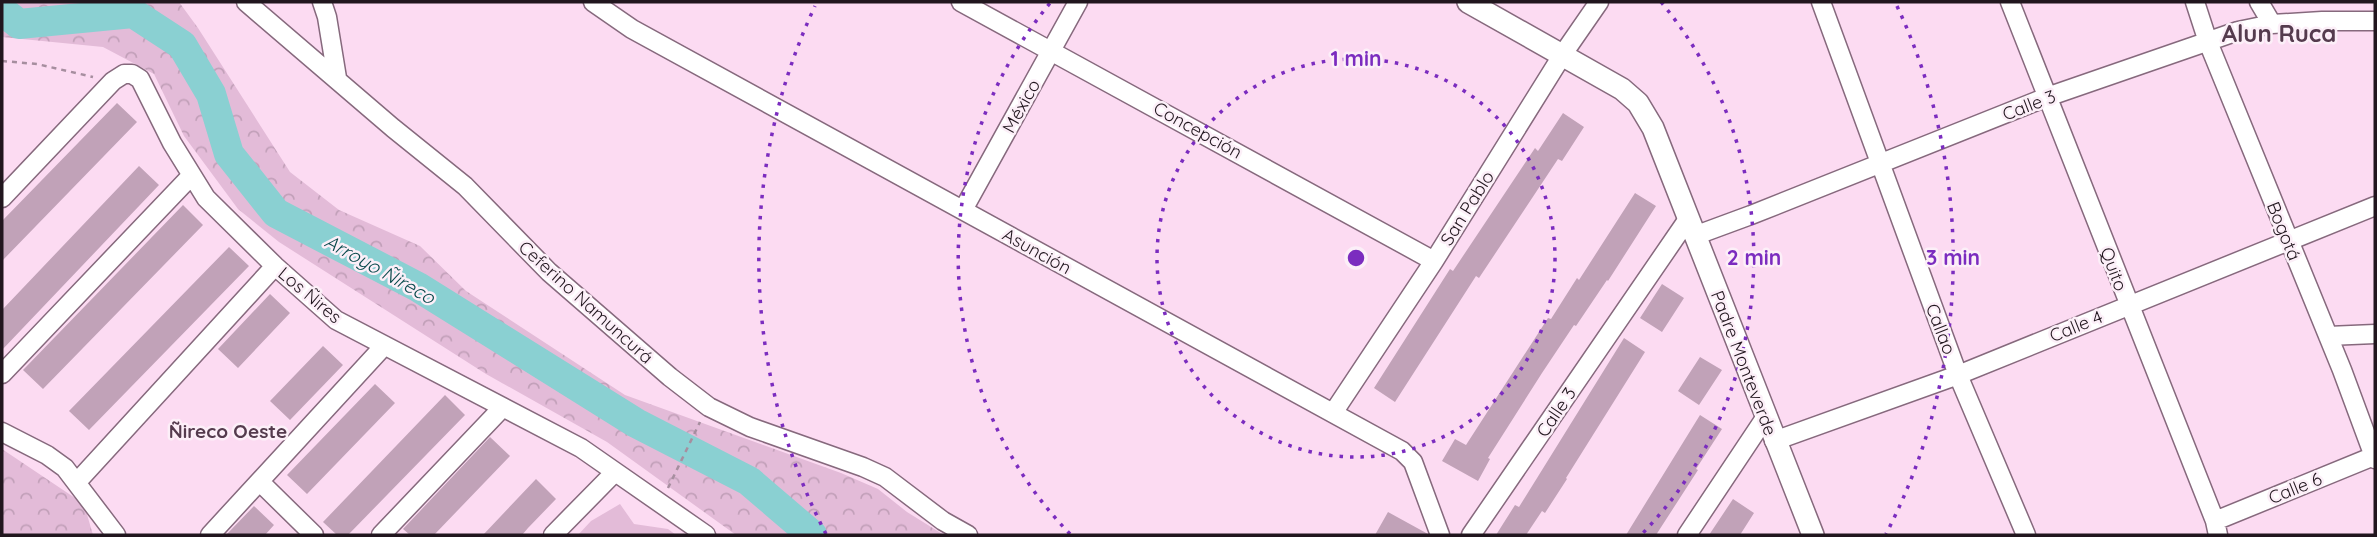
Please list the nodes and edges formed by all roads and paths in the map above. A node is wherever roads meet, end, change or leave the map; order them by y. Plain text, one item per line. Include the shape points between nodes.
1 (246, 2) edge
2 (322, 2) edge
3 (593, 2) edge
4 (961, 2) edge
5 (1078, 2) edge
6 (1468, 2) edge
7 (1599, 2) edge
8 (1821, 2) edge
9 (2010, 2) edge
10 (2195, 2) edge
11 (2259, 2) edge
12 (616, 9) edge
13 (2375, 20) edge
14 (2272, 24) junction
15 (2208, 42) junction
16 (1051, 49) junction
17 (1563, 54) junction
18 (2, 61) edge
19 (337, 78) junction
20 (113, 81) junction
21 (2047, 97) junction
22 (1880, 164) junction
23 (191, 176) junction
24 (2, 198) edge
25 (2375, 206) edge
26 (964, 210) junction
27 (1691, 227) junction
28 (2288, 239) junction
29 (1434, 261) junction
30 (275, 266) junction
31 (2128, 305) junction
32 (2375, 334) edge
33 (2328, 336) junction
34 (383, 346) junction
35 (2, 374) edge
36 (1958, 374) junction
37 (502, 408) junction
38 (1333, 413) junction
39 (1765, 418) junction
40 (2, 432) edge
41 (694, 433) dead end
42 (1774, 441) junction
43 (2375, 457) edge
44 (615, 472) junction
45 (78, 482) junction
46 (260, 482) junction
47 (660, 504) junction
48 (2217, 528) edge
49 (116, 535) edge
50 (210, 535) edge
51 (314, 535) edge
52 (381, 535) edge
53 (553, 535) edge
54 (706, 535) edge
55 (968, 535) edge
56 (1440, 535) edge
57 (1471, 535) edge
58 (1687, 535) edge
59 (1813, 535) edge
60 (2026, 535) edge

1 - 19 street, Ceferino Namuncurá
2 - 19 street
3 - 12 street, Asunción
4 - 16 street, Concepción
5 - 16 street, México
6 - 17 street, Padre Monteverde
7 - 17 street, San Pablo
8 - 22 street, Callao
9 - 21 street, Quito
10 - 15 street, Bogotá
11 - 14 street
12 - 26 street, Asunción
13 - 14 street, Calle 3
14 - 15 street, Calle 3
15 - 21 street, Calle 3
15 - 28 street, Bogotá
16 - 26 street, México
16 - 29 street, Concepción
17 - 27 street, Padre Monteverde via 1638,103 1653,128
17 - 29 street, San Pablo
18 - 20 path
19 - 55 street, Ceferino Namuncurá via 465,186 570,290 709,407 885,477
20 - 23 street, Los Ñires via 124,74 140,79
20 - 24 street
21 - 22 street, Calle 3
21 - 31 street, Quito
22 - 27 street, Calle 3
22 - 36 street, Callao
23 - 30 street, Los Ñires via 206,198
23 - 35 street
25 - 28 street, Calle 4
26 - 38 street, Asunción
27 - 39 street, Padre Monteverde
27 - 57 street, Calle 3
28 - 31 street, Calle 4
28 - 33 street, Bogotá
29 - 38 street, San Pablo
30 - 34 street, Los Ñires via 336,320
30 - 45 street
31 - 36 street, Calle 4
31 - 48 street, Quito
32 - 33 street
33 - 43 street, Bogotá
34 - 37 street, Los Ñires
34 - 46 street
36 - 42 street, Calle 4
36 - 60 street, Callao
37 - 44 street, Los Ñires via 580,448
37 - 52 street
38 - 56 street, Asunción via 1402,451 1413,462
39 - 42 street, Padre Monteverde
39 - 58 street
40 - 45 street via 47,455
41 - 47 path
42 - 59 street, Padre Monteverde
43 - 48 street, Calle 6
44 - 47 street, Los Ñires
44 - 53 street
45 - 49 street
46 - 50 street
46 - 51 street
47 - 54 street, Los Ñires

